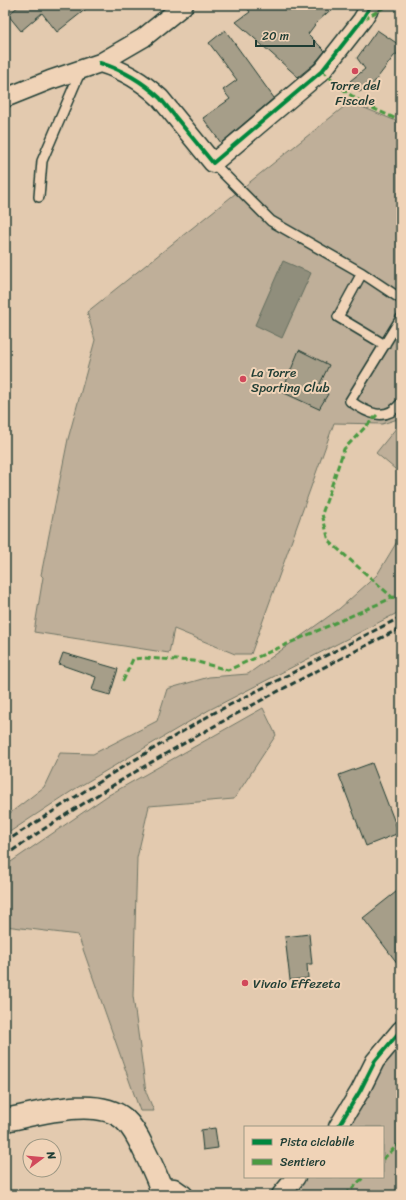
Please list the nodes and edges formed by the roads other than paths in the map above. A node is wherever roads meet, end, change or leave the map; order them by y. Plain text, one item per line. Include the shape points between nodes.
1 (184, 5) edge
2 (371, 5) edge
3 (100, 63) junction
4 (82, 68) junction
5 (5, 98) edge
6 (213, 163) junction
7 (38, 197) dead end
8 (362, 273) junction
9 (401, 299) edge
10 (401, 318) edge
11 (385, 344) junction
12 (401, 403) edge
13 (401, 1030) edge
14 (5, 1120) edge
15 (339, 1126) edge
16 (295, 1178) edge
17 (162, 1191) edge
18 (184, 1195) edge
19 (281, 1195) edge

1 - 3 street via 143,38
2 - 6 street via 322,71
3 - 4 street
3 - 6 street via 130,75 151,90
4 - 5 street
4 - 7 lane via 42,161
6 - 8 lane via 271,221
8 - 9 lane
8 - 11 lane via 338,317
10 - 11 lane
11 - 12 lane via 350,401 362,410 377,415 396,410
13 - 15 street via 376,1061
14 - 17 main road via 82,1107 116,1114 124,1120 139,1140
16 - 19 street
17 - 18 street via 174,1188

